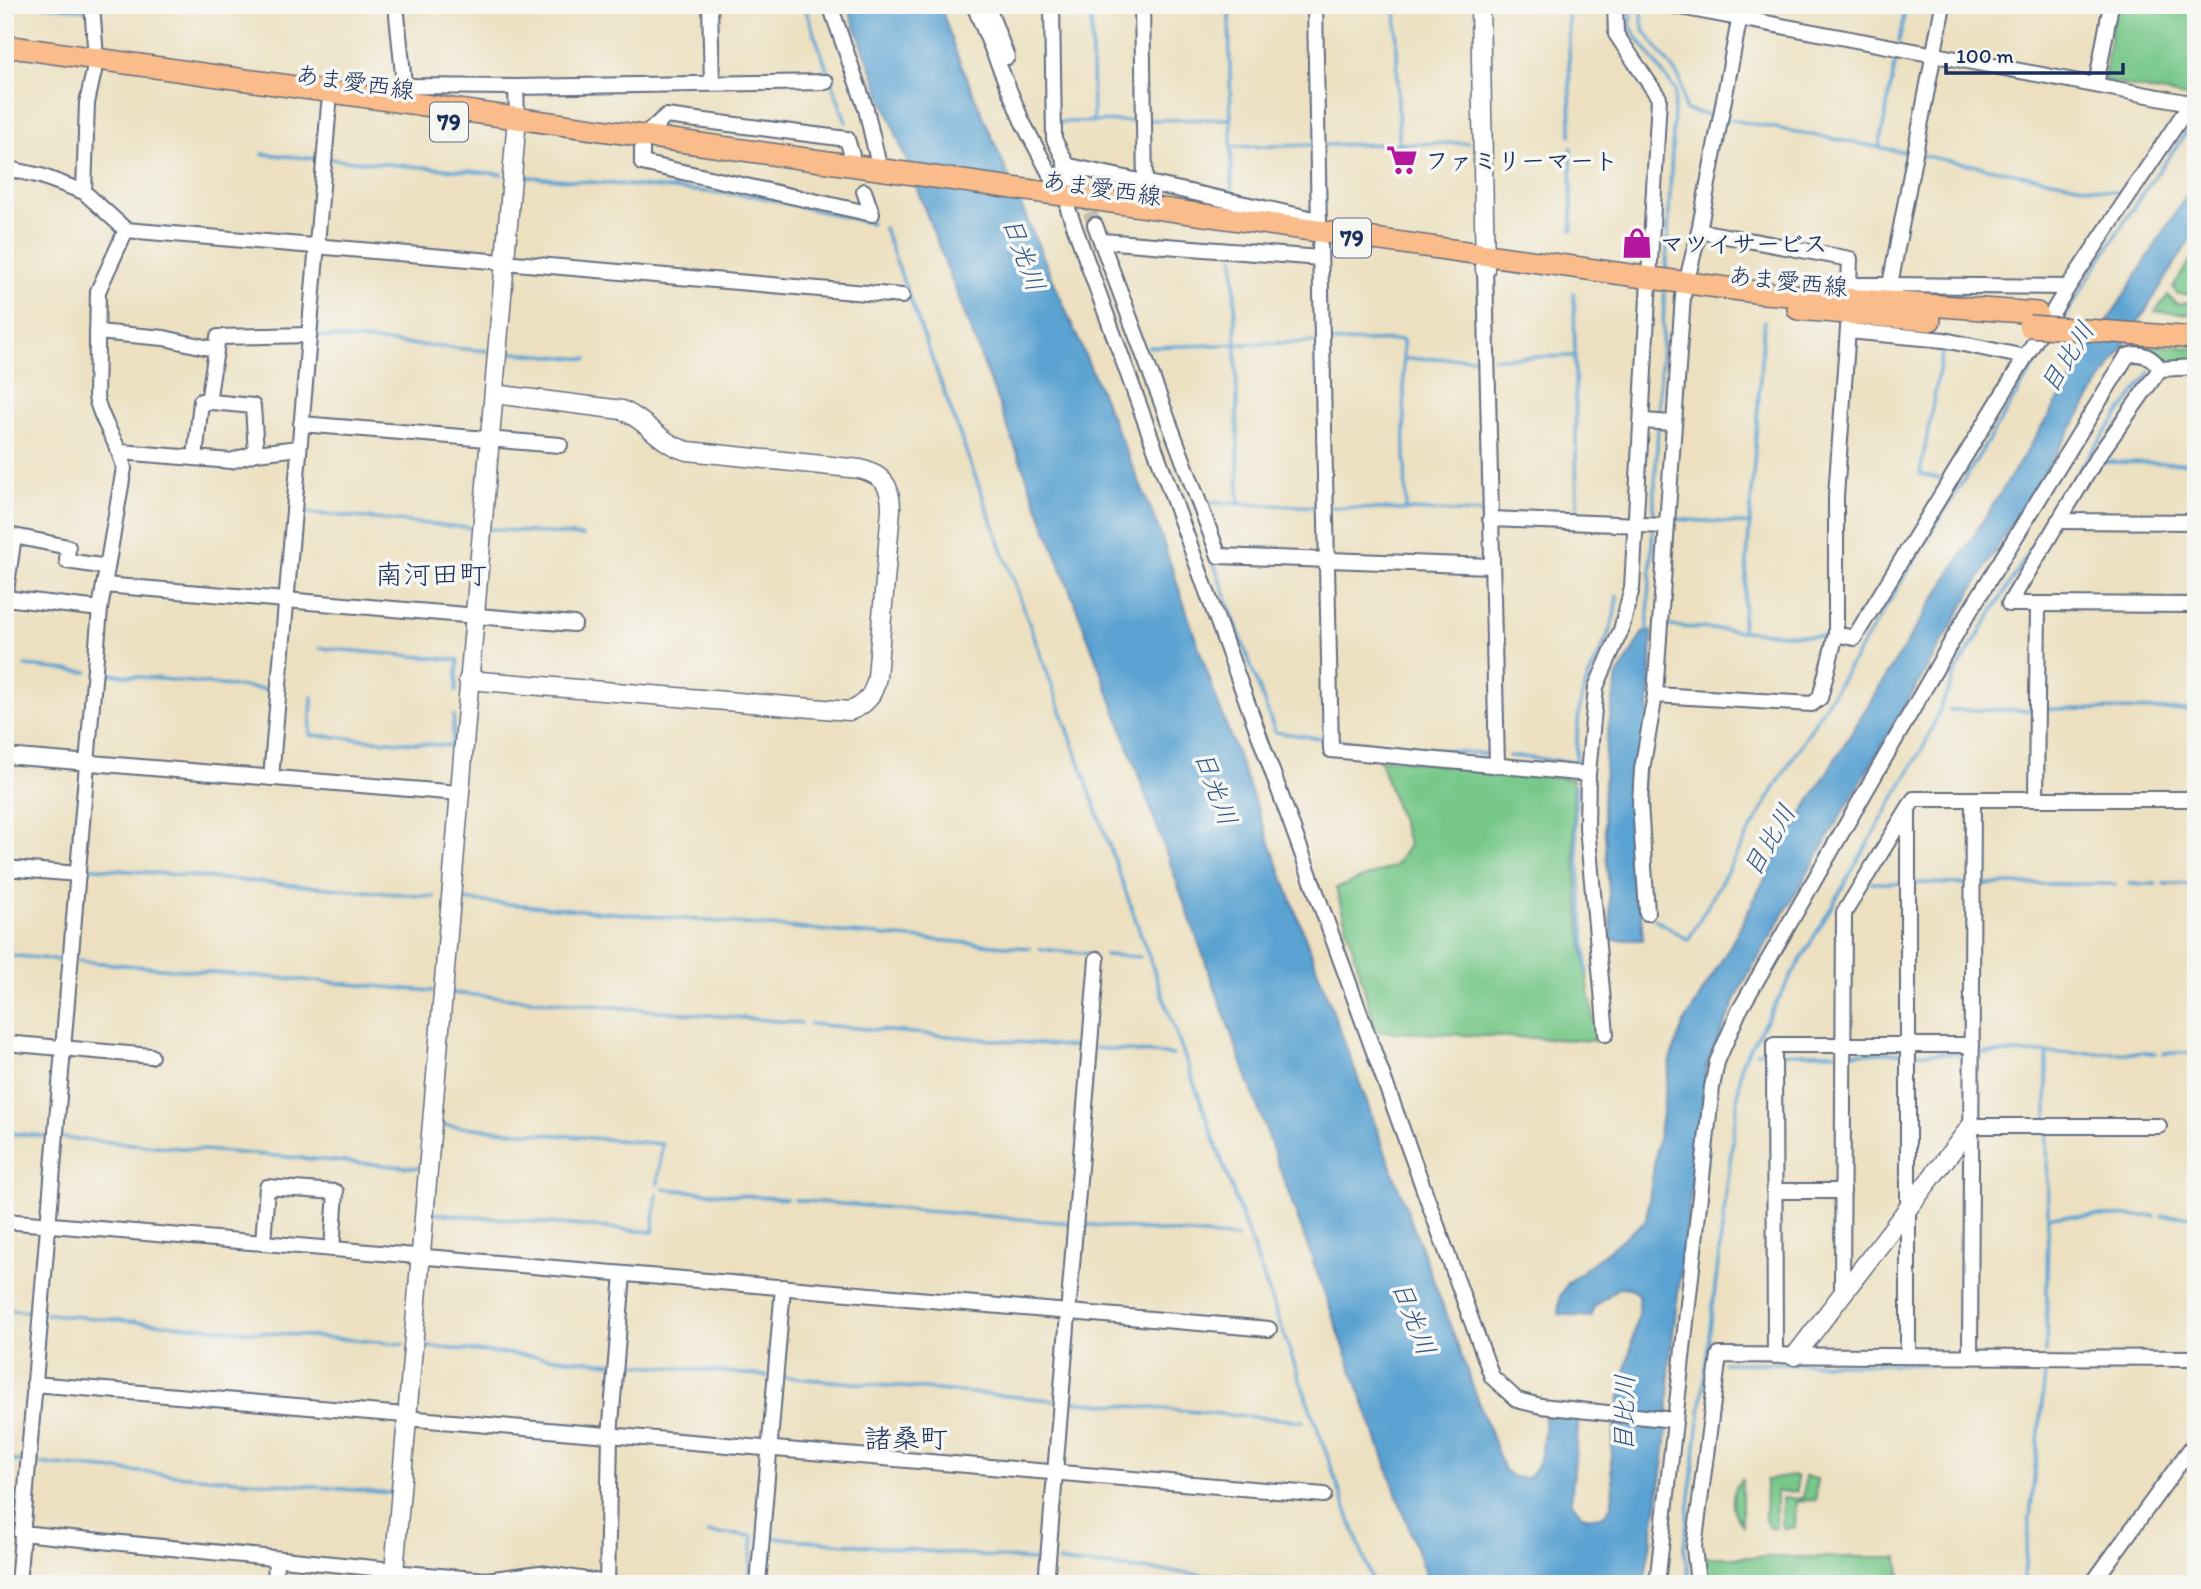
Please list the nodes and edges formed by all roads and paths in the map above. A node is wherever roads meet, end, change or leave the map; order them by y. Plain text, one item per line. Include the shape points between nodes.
1 (92, 5) edge
2 (396, 5) edge
3 (710, 5) edge
4 (830, 5) edge
5 (974, 5) edge
6 (987, 5) edge
7 (1052, 5) edge
8 (1142, 5) edge
9 (1315, 5) edge
10 (1480, 5) edge
11 (1615, 5) edge
12 (1670, 5) edge
13 (1943, 5) edge
14 (2110, 5) edge
15 (1741, 12) edge
16 (5, 46) edge
17 (1934, 55) junction
18 (1007, 57) dead end
19 (5, 58) edge
20 (95, 64) junction
21 (826, 82) dead end
22 (712, 83) junction
23 (2095, 85) junction
24 (516, 87) junction
25 (405, 95) junction
26 (2193, 99) edge
27 (329, 105) junction
28 (516, 125) junction
29 (643, 143) junction
30 (852, 156) dead end
31 (1065, 165) junction
32 (5, 169) edge
33 (888, 176) junction
34 (1145, 183) junction
35 (864, 191) dead end
36 (84, 192) junction
37 (1061, 199) junction
38 (1095, 225) tunnel mouth
39 (126, 230) junction
40 (1699, 231) junction
41 (1320, 239) junction
42 (1102, 242) junction
43 (317, 248) junction
44 (504, 262) junction
45 (1485, 263) junction
46 (1890, 285) junction
47 (1666, 287) junction
48 (2068, 287) junction
49 (902, 296) dead end
50 (1849, 307) junction
51 (2196, 325) edge
52 (2145, 328) junction
53 (97, 332) junction
54 (309, 335) junction
55 (2196, 338) edge
56 (214, 349) junction
57 (2025, 357) junction
58 (2196, 367) edge
59 (2160, 369) junction
60 (494, 394) junction
61 (208, 402) junction
62 (1643, 421) junction
63 (1672, 422) junction
64 (302, 424) junction
65 (490, 439) junction
66 (560, 445) dead end
67 (299, 448) junction
68 (121, 452) junction
69 (257, 453) junction
70 (195, 458) junction
71 (1490, 519) junction
72 (2058, 521) junction
73 (2196, 522) edge
74 (1639, 525) junction
75 (1663, 526) junction
76 (1327, 560) junction
77 (1492, 566) junction
78 (107, 567) junction
79 (104, 585) junction
80 (5, 597) edge
81 (286, 601) junction
82 (2038, 604) junction
83 (2196, 605) edge
84 (100, 609) junction
85 (474, 616) junction
86 (574, 624) dead end
87 (1836, 634) junction
88 (468, 680) junction
89 (1655, 695) junction
90 (5, 756) edge
91 (88, 763) junction
92 (1497, 764) junction
93 (1588, 774) junction
94 (271, 778) junction
95 (459, 793) junction
96 (1973, 799) junction
97 (2036, 799) junction
98 (2196, 799) edge
99 (1908, 808) junction
100 (5, 868) edge
101 (78, 874) junction
102 (1647, 913) dead end
103 (1097, 959) dead end
104 (1606, 1034) dead end
105 (5, 1043) edge
106 (1843, 1045) junction
107 (1908, 1045) junction
108 (1972, 1045) junction
109 (63, 1048) junction
110 (151, 1056) dead end
111 (1971, 1126) junction
112 (2158, 1126) dead end
113 (1774, 1191) junction
114 (1843, 1191) junction
115 (1908, 1208) junction
116 (5, 1221) edge
117 (46, 1225) junction
118 (263, 1243) junction
119 (331, 1249) junction
120 (419, 1256) junction
121 (623, 1274) junction
122 (783, 1287) junction
123 (1842, 1294) junction
124 (1068, 1312) junction
125 (1269, 1329) dead end
126 (1775, 1356) junction
127 (1795, 1356) junction
128 (1908, 1356) junction
129 (1970, 1357) junction
130 (2196, 1358) edge
131 (34, 1384) junction
132 (405, 1417) junction
133 (1674, 1420) junction
134 (610, 1436) junction
135 (2196, 1441) edge
136 (769, 1451) junction
137 (1056, 1473) junction
138 (1324, 1495) dead end
139 (21, 1533) junction
140 (276, 1560) junction
141 (393, 1575) edge
142 (609, 1583) edge
143 (18, 1584) edge
144 (275, 1584) edge
145 (758, 1584) edge
146 (1046, 1584) edge
147 (1657, 1584) edge
148 (1698, 1584) edge
149 (2092, 1584) edge

1 - 20 street
2 - 25 street
3 - 22 street
4 - 33 street
5 - 37 street via 1022,121
6 - 18 street
7 - 31 street via 1054,139
8 - 34 street
9 - 41 street
10 - 45 street
11 - 47 street via 1616,34 1659,98
12 - 15 street
13 - 17 street
14 - 23 street
15 - 17 street
15 - 40 street
16 - 20 main road, あま愛西線 / 79
17 - 23 street
17 - 46 street
19 - 20 main road, あま愛西線 / 79
20 - 25 main road, あま愛西線 / 79
20 - 27 main road, あま愛西線 / 79
20 - 36 street via 87,103
21 - 22 street
22 - 24 street
23 - 26 street
24 - 25 street
24 - 28 street
25 - 28 main road, あま愛西線 / 79
26 - 48 street
27 - 28 main road, あま愛西線 / 79
27 - 43 street
28 - 29 main road, あま愛西線 / 79
28 - 44 street
29 - 30 street via 666,116 847,139
29 - 33 main road, あま愛西線 / 79 via 890,183
29 - 35 street via 642,163 872,214
31 - 34 street
31 - 37 street
32 - 36 street
33 - 37 main road, あま愛西線 / 79
34 - 41 street
36 - 39 street
37 - 41 main road, あま愛西線 / 79
37 - 133 street via 1492,1377 1517,1400 1541,1406
38 - 42 street
39 - 43 street
39 - 53 street via 97,291
40 - 47 street
40 - 50 street via 1850,260
41 - 42 street
41 - 45 main road, あま愛西線 / 79
41 - 76 street
42 - 76 street via 1219,556
43 - 44 street
43 - 54 street
44 - 49 street
44 - 60 street
45 - 47 main road, あま愛西線 / 79
45 - 71 street
46 - 48 street
46 - 50 street
47 - 50 main road, あま愛西線 / 79
47 - 62 street
47 - 63 street
48 - 57 street
50 - 52 main road, あま愛西線 / 79, bridge
50 - 57 street via 1944,340
50 - 87 street via 1836,496
51 - 52 main road, あま愛西線 / 79
52 - 55 main road, あま愛西線 / 79
53 - 56 street via 164,338
53 - 68 street via 99,412
54 - 56 street via 221,336 215,339
54 - 64 street
56 - 61 street
57 - 87 street via 1854,638
58 - 59 street
59 - 72 street
59 - 133 street via 2149,357 2127,356 1960,627 1739,1011 1717,1062 1712,1087
60 - 65 street
60 - 88 street via 622,410 635,415 667,444 688,451 860,470 884,479 891,509 877,677 869,699 849,711
61 - 69 street via 253,406
61 - 70 street via 201,401
62 - 63 street
62 - 74 street
63 - 75 street
64 - 65 street
64 - 67 street
65 - 66 street
65 - 85 street
67 - 69 street
67 - 81 street
68 - 70 street
68 - 78 street via 124,468
69 - 70 street via 231,461
71 - 74 street
71 - 77 street
72 - 73 street
72 - 82 street via 2009,604
74 - 75 street
74 - 93 street via 1629,602 1596,687
75 - 89 street
76 - 77 street
76 - 92 street via 1331,750
77 - 92 street
78 - 79 street
78 - 80 street via 67,561 68,547 14,536
79 - 81 street
79 - 84 street
80 - 84 street
81 - 85 street
81 - 94 street
82 - 83 street
82 - 97 street
84 - 91 street
85 - 86 street
85 - 88 street
87 - 89 street via 1820,698 1812,704
88 - 95 street
89 - 102 street via 1640,803
90 - 91 street
91 - 94 street
91 - 101 street
92 - 93 street
93 - 104 street via 1587,827
94 - 95 street
95 - 120 street
96 - 97 street
96 - 99 street via 1914,799
96 - 108 street
97 - 98 street
99 - 106 street via 1844,913
99 - 107 street
100 - 101 street
101 - 109 street
103 - 124 street
105 - 109 street
106 - 107 street
106 - 113 street via 1774,1045
106 - 114 street
107 - 108 street
107 - 115 street
108 - 111 street
109 - 110 street
109 - 117 street
111 - 112 street
111 - 115 street
111 - 129 street
113 - 114 street
113 - 126 street
114 - 123 street
115 - 123 street
115 - 128 street
116 - 117 street
117 - 118 street
117 - 131 street
118 - 119 street
118 - 119 street via 267,1187 336,1192
119 - 120 street
120 - 121 street
120 - 132 street
121 - 122 street
121 - 134 street
122 - 124 street
122 - 136 street
123 - 127 street
124 - 125 street
124 - 137 street
126 - 127 street
126 - 148 street via 1720,1355 1694,1547
127 - 128 street
128 - 129 street
129 - 130 street
131 - 132 street
131 - 139 street
132 - 134 street
132 - 141 street
133 - 147 street
134 - 136 street
134 - 142 street
135 - 149 street
136 - 137 street
136 - 145 street
137 - 138 street
137 - 146 street
139 - 140 street
139 - 143 street
140 - 141 street
140 - 144 street
141 - 142 street via 486,1580 540,1573

